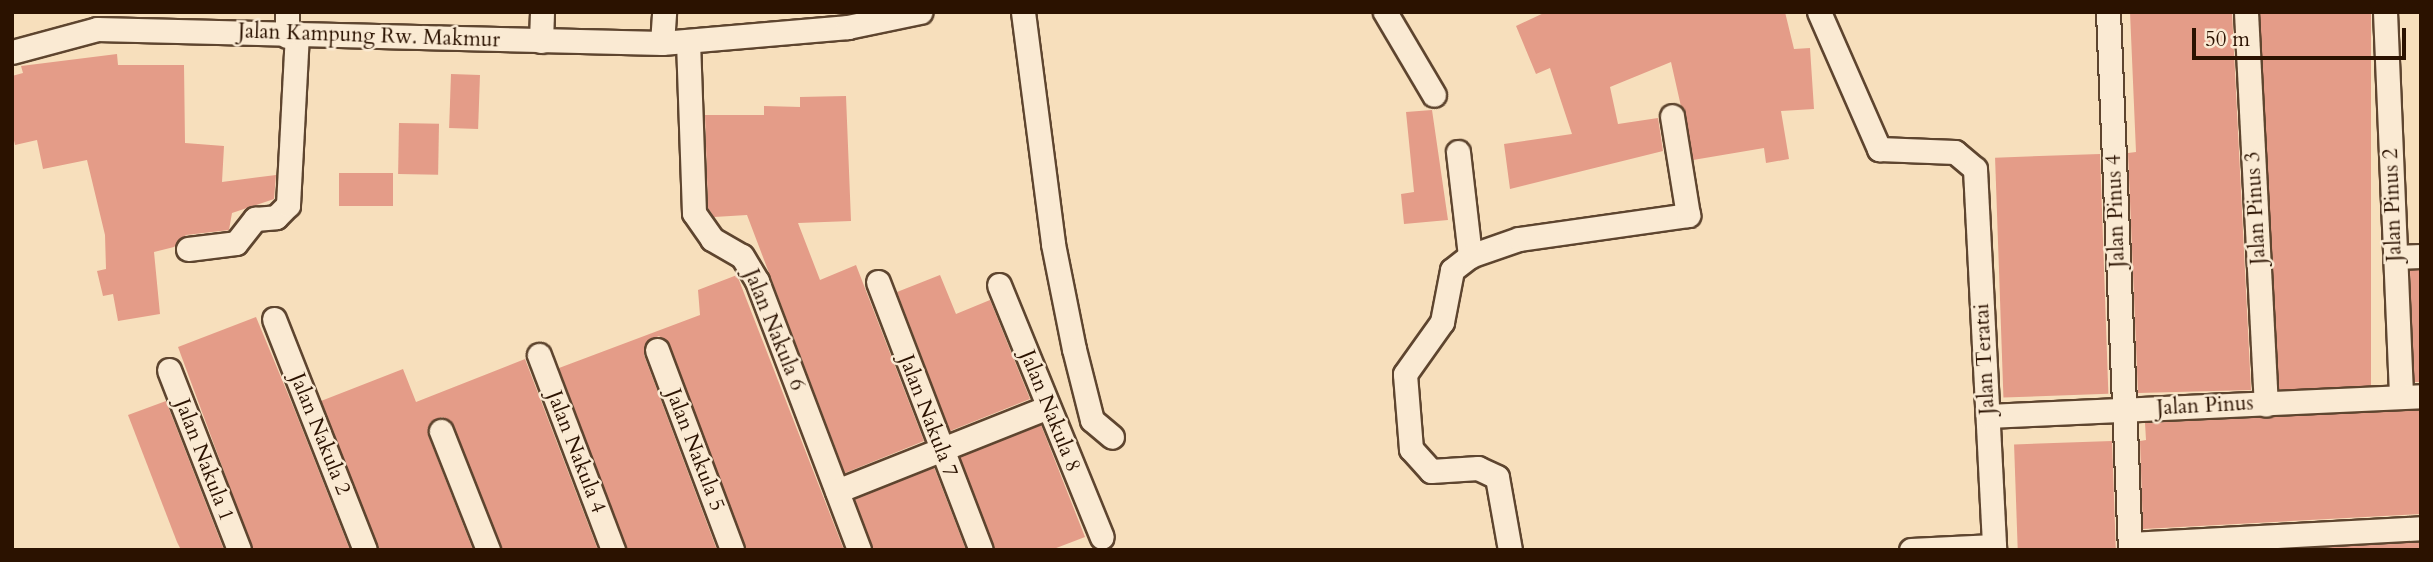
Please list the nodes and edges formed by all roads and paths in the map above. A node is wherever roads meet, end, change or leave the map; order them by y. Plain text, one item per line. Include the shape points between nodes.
1 (287, 12) edge
2 (542, 12) edge
3 (664, 12) edge
4 (920, 12) edge
5 (1023, 12) edge
6 (1385, 12) edge
7 (1819, 12) edge
8 (2108, 12) edge
9 (2246, 12) edge
10 (2385, 12) edge
11 (96, 20) edge
12 (183, 20) edge
13 (292, 36) junction
14 (541, 41) junction
15 (688, 41) junction
16 (662, 43) junction
17 (12, 52) edge
18 (1434, 95) dead end
19 (1672, 116) dead end
20 (1458, 152) dead end
21 (188, 249) dead end
22 (1469, 256) junction
23 (2421, 256) edge
24 (2395, 257) junction
25 (878, 282) dead end
26 (999, 285) dead end
27 (274, 319) dead end
28 (657, 350) dead end
29 (539, 355) dead end
30 (169, 370) dead end
31 (2411, 397) edge
32 (2266, 404) junction
33 (1048, 407) junction
34 (2125, 410) junction
35 (1988, 416) junction
36 (441, 431) dead end
37 (1112, 437) dead end
38 (940, 450) junction
39 (837, 491) junction
40 (2421, 528) edge
41 (1102, 537) dead end
42 (2390, 540) edge
43 (2260, 543) edge
44 (2130, 547) edge
45 (1994, 548) edge
46 (239, 550) edge
47 (365, 550) edge
48 (488, 550) edge
49 (613, 550) edge
50 (732, 550) edge
51 (859, 550) edge
52 (981, 550) edge
53 (1510, 550) edge
54 (1911, 550) edge

1 - 13 street
2 - 14 street
3 - 16 street
4 - 15 street, Jalan Kampung Rw. Makmur via 848,27
5 - 37 street via 1053,244 1074,349 1092,420
6 - 18 street
7 - 35 street, Jalan Teratai via 1879,149 1955,152 1975,169
8 - 34 street, Jalan Pinus 4
9 - 32 street, Jalan Pinus 3
10 - 24 street, Jalan Pinus 2
11 - 12 street, Jalan Kampung Rw. Makmur
11 - 17 street, Jalan Kampung Rw. Makmur
12 - 13 street, Jalan Kampung Rw. Makmur
13 - 14 street, Jalan Kampung Rw. Makmur
13 - 21 street via 288,205 276,217 255,219 236,243
14 - 16 street, Jalan Kampung Rw. Makmur
15 - 16 street, Jalan Kampung Rw. Makmur
15 - 39 street, Jalan Nakula 6 via 694,213 712,239 742,256 757,281
19 - 22 street via 1688,215 1519,239
20 - 22 street
22 - 53 street via 1452,270 1441,322 1405,374 1402,391 1418,459 1431,471 1478,468 1497,477
23 - 24 street
24 - 31 street, Jalan Pinus 2
25 - 38 street, Jalan Nakula 7
26 - 33 street, Jalan Nakula 8
27 - 47 street, Jalan Nakula 2
28 - 50 street, Jalan Nakula 5
29 - 49 street, Jalan Nakula 4
30 - 46 street, Jalan Nakula 1
31 - 32 street, Jalan Pinus
32 - 34 street, Jalan Pinus
33 - 38 street
33 - 41 street, Jalan Nakula 8
34 - 35 street, Jalan Pinus
34 - 44 street, Jalan Pinus 4
35 - 45 street, Jalan Teratai
36 - 48 street
38 - 39 street
38 - 52 street, Jalan Nakula 7
39 - 51 street, Jalan Nakula 6
40 - 42 street
42 - 43 street
43 - 44 street
45 - 54 street

